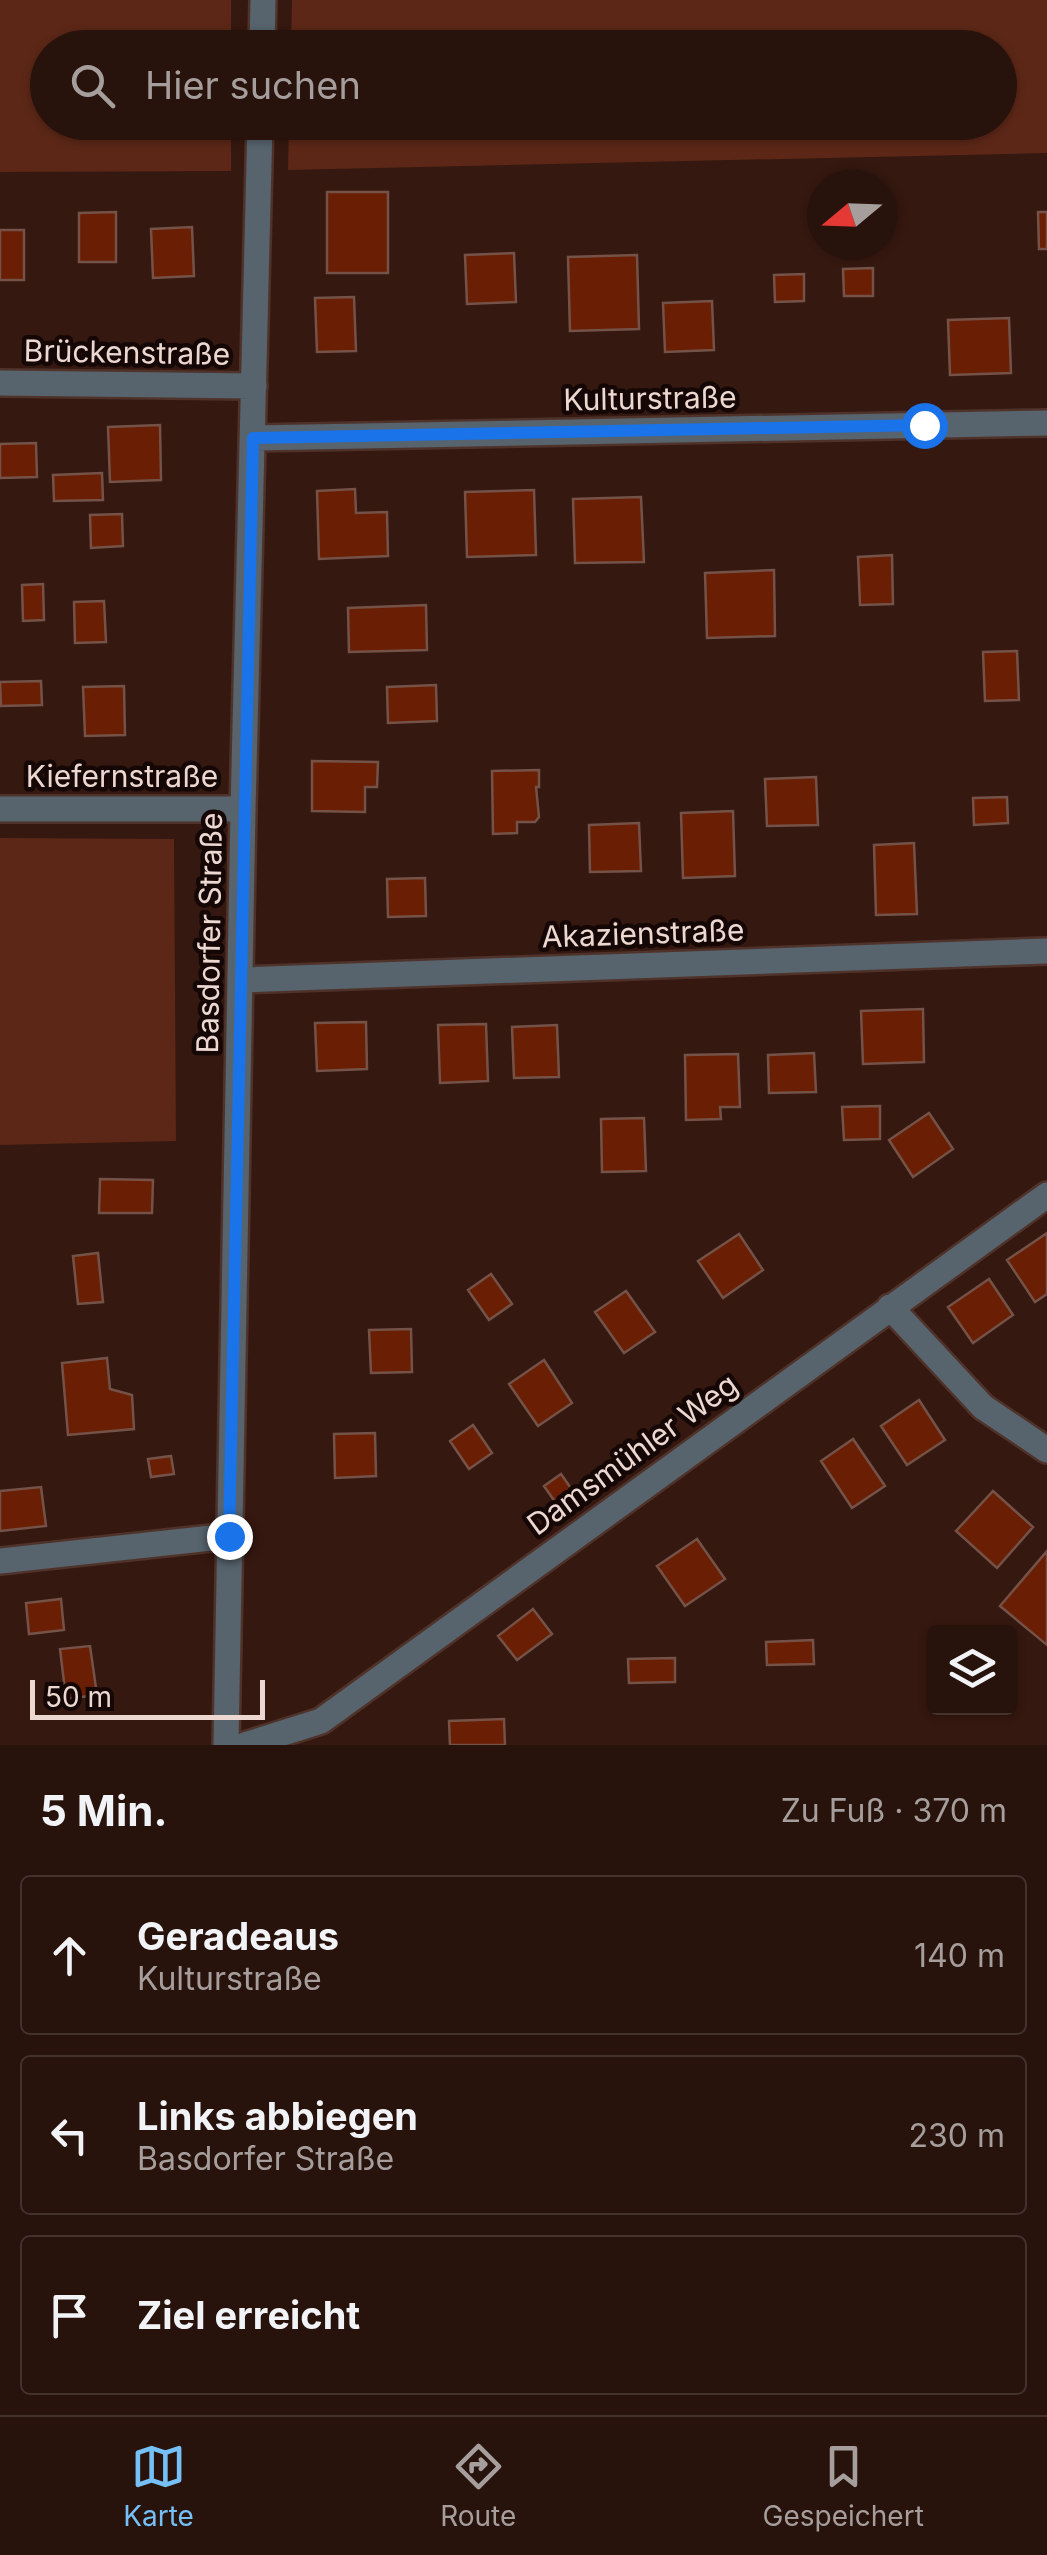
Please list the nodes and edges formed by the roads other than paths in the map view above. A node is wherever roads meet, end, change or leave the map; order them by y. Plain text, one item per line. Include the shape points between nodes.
1 (263, 0) edge
2 (262, 30) edge
3 (260, 140) edge
4 (0, 383) edge
5 (254, 386) junction
6 (1047, 423) edge
7 (253, 438) junction
8 (0, 809) edge
9 (243, 809) junction
10 (1047, 951) edge
11 (241, 980) junction
12 (1047, 1194) edge
13 (890, 1307) junction
14 (1047, 1450) edge
15 (229, 1536) junction
16 (0, 1561) edge
17 (226, 1745) edge
18 (245, 1745) edge

1 - 2 street
3 - 5 street, Basdorfer Straße
4 - 5 street, Brückenstraße
5 - 7 street, Basdorfer Straße
6 - 7 street, Kulturstraße
7 - 9 street, Basdorfer Straße
8 - 9 street, Kiefernstraße
9 - 11 street, Basdorfer Straße
10 - 11 street, Akazienstraße
11 - 15 street, Basdorfer Straße
12 - 13 street, Damsmühler Weg
13 - 14 street via 983,1407
13 - 18 street, Damsmühler Weg via 321,1720
15 - 16 street
15 - 17 street, Basdorfer Straße

